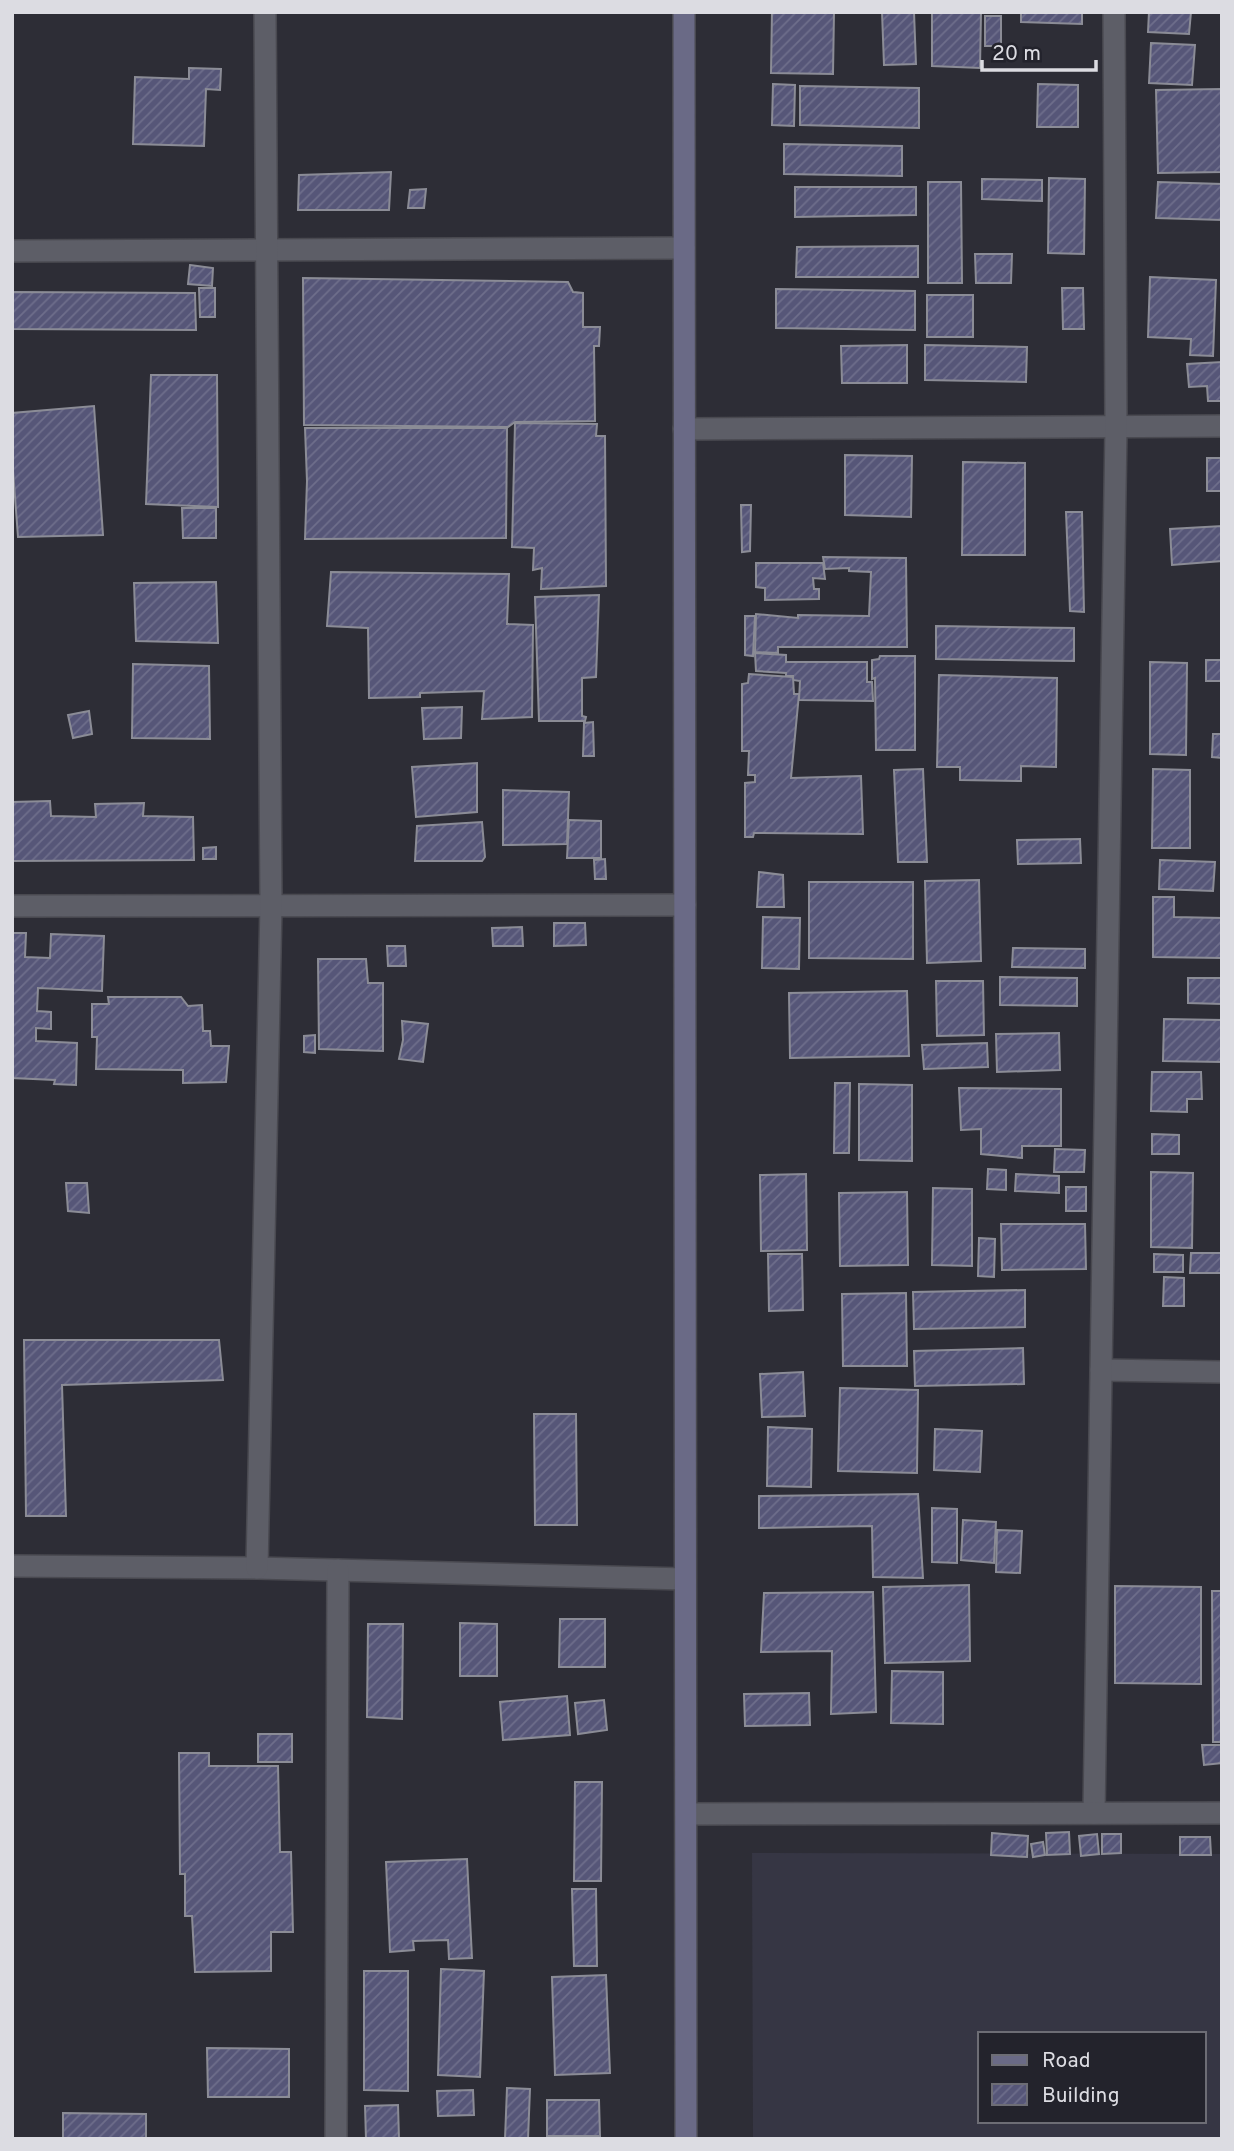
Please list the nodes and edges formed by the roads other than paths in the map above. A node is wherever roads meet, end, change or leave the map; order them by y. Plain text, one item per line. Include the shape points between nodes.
1 (265, 12) edge
2 (684, 12) edge
3 (1114, 12) edge
4 (684, 248) junction
5 (268, 250) junction
6 (12, 251) edge
7 (1222, 426) edge
8 (1116, 428) junction
9 (684, 429) junction
10 (271, 905) junction
11 (685, 905) junction
12 (12, 906) edge
13 (1101, 1370) junction
14 (1222, 1372) edge
15 (12, 1566) edge
16 (257, 1568) junction
17 (338, 1570) junction
18 (685, 1579) junction
19 (1094, 1813) junction
20 (1222, 1813) edge
21 (685, 1814) junction
22 (335, 2139) edge
23 (686, 2139) edge

1 - 5 street
2 - 4 main road
3 - 8 street
4 - 5 street
4 - 9 main road
5 - 6 street
5 - 10 street
7 - 8 street
8 - 9 street
8 - 13 street
9 - 11 main road
10 - 11 street
10 - 12 street
10 - 16 street
11 - 18 main road
13 - 14 street
13 - 19 street
15 - 16 street
16 - 17 street
17 - 18 street
17 - 22 street
18 - 21 main road
19 - 20 street
19 - 21 street
21 - 23 main road

